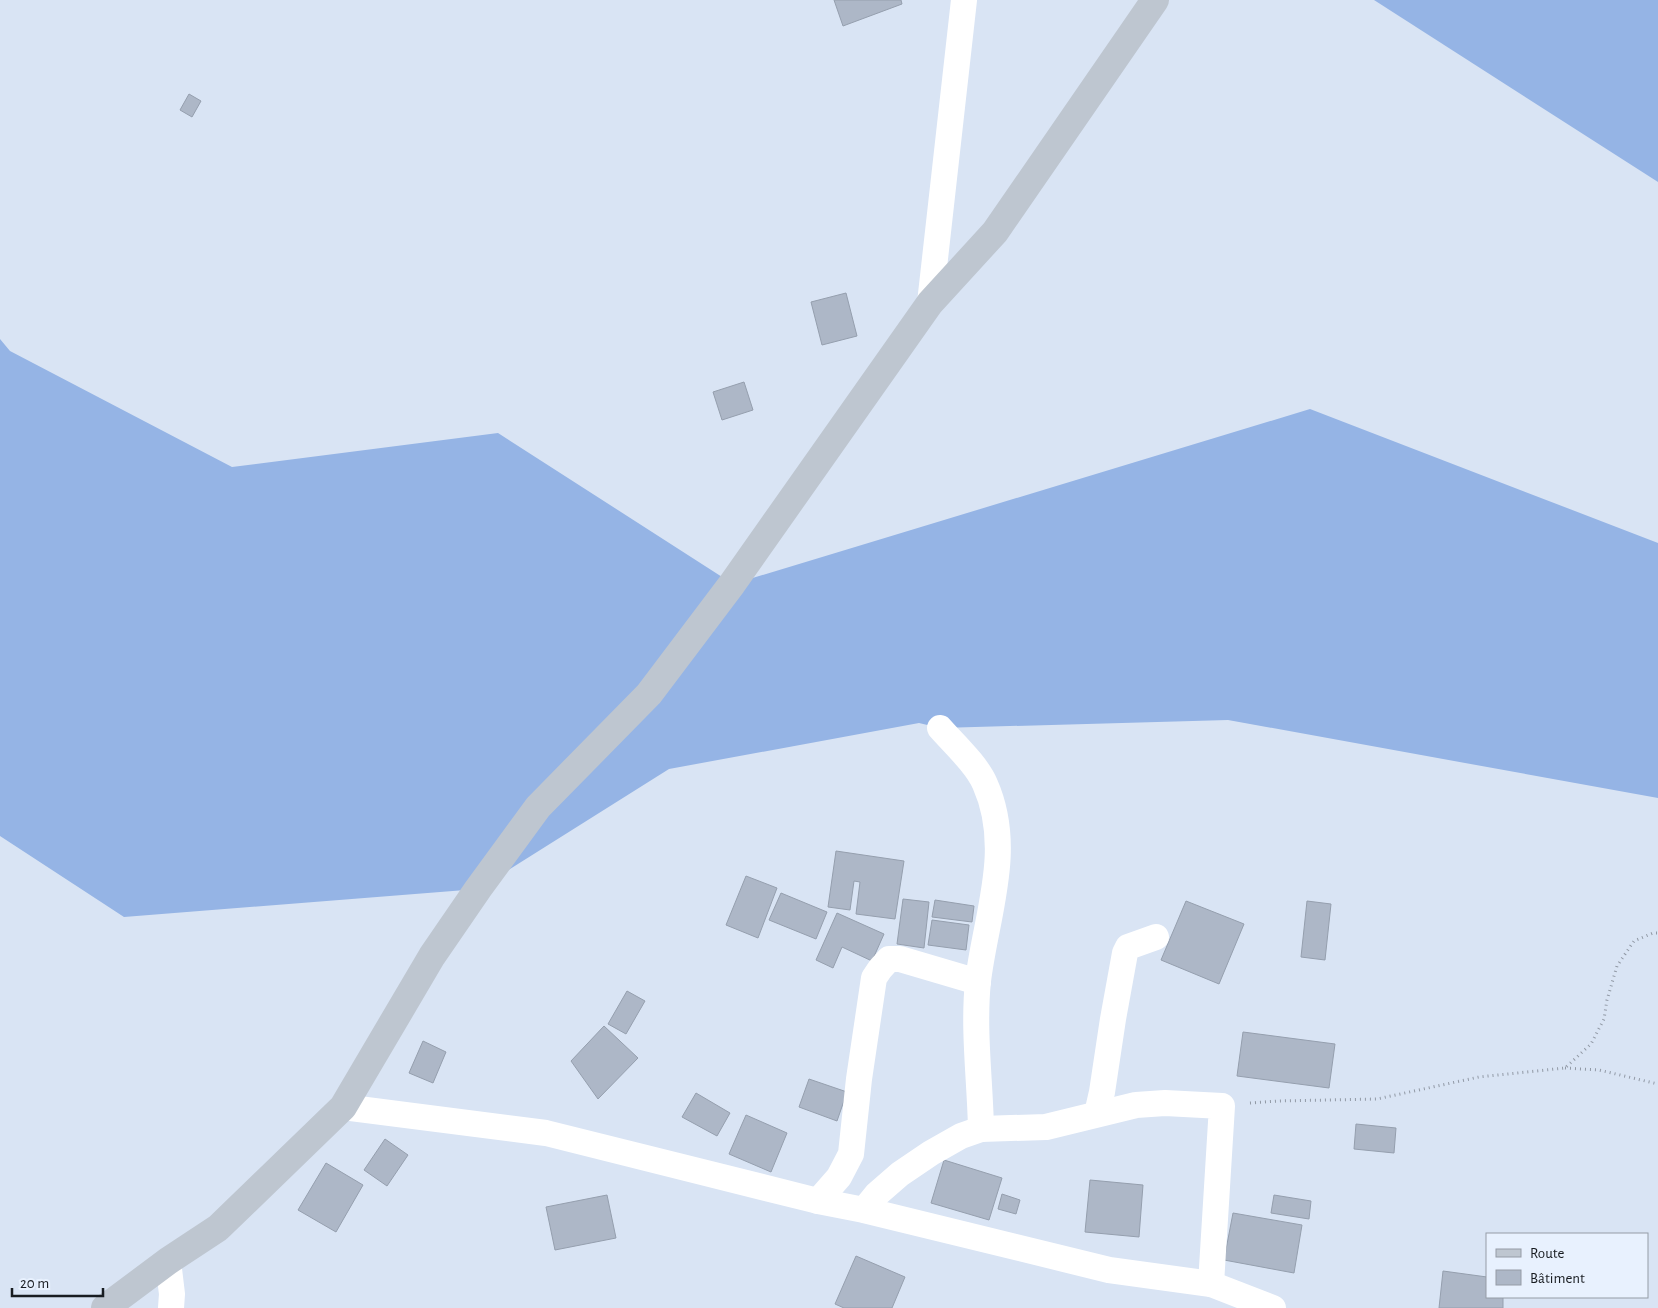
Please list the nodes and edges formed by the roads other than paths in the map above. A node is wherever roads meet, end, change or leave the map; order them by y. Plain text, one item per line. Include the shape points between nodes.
1 (964, 0) edge
2 (1155, 0) edge
3 (930, 303) junction
4 (940, 728) dead end
5 (1156, 937) dead end
6 (978, 982) junction
7 (343, 1107) junction
8 (1097, 1114) junction
9 (981, 1129) junction
10 (818, 1201) junction
11 (864, 1210) junction
12 (168, 1261) junction
13 (1211, 1284) junction
14 (105, 1308) edge
15 (171, 1308) edge
16 (1273, 1308) edge

1 - 3 street
2 - 3 street via 995,232
3 - 7 street via 732,584 655,686 538,807 432,956
4 - 6 street via 985,783 997,822 998,866
5 - 8 street via 1128,946 1125,953
6 - 9 street via 977,1068
6 - 10 street via 900,959 889,959 880,969 874,978 851,1154 839,1177
7 - 10 street via 546,1133
7 - 12 street via 218,1228
8 - 9 street via 1046,1127
8 - 13 street via 1155,1104 1222,1106
9 - 11 street via 961,1136 900,1174
10 - 11 street
11 - 13 street via 1109,1270
12 - 14 street
12 - 15 street
13 - 16 street

